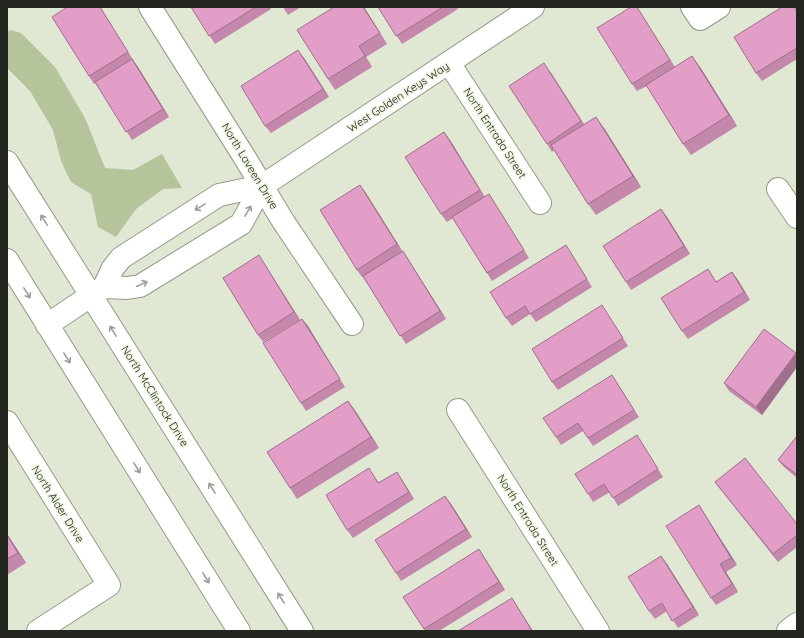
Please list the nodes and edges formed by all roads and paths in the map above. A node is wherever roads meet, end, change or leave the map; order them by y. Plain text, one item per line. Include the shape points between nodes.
1 (150, 7) edge
2 (533, 7) edge
3 (692, 7) edge
4 (719, 7) edge
5 (450, 63) junction
6 (7, 162) edge
7 (262, 186) junction
8 (778, 190) dead end
9 (540, 203) dead end
10 (797, 217) edge
11 (7, 260) edge
12 (98, 291) junction
13 (352, 324) dead end
14 (47, 325) junction
15 (458, 410) dead end
16 (7, 422) edge
17 (797, 624) edge
18 (38, 631) edge
19 (239, 631) edge
20 (302, 631) edge
21 (598, 631) edge
22 (788, 631) edge

1 - 7 street, North Laveen Drive
2 - 5 street, West Golden Keys Way
3 - 4 street via 700,19
5 - 7 street, West Golden Keys Way
5 - 9 street, North Entrada Street
12 -> 6 street, North McClintock Drive
7 -> 12 street, West Golden Keys Way via 220,195 127,254 113,268
12 -> 7 street, West Golden Keys Way via 140,286 241,224
7 - 13 street, North Laveen Drive
8 - 10 street
11 -> 14 street
12 - 14 street
20 -> 12 street, North McClintock Drive
14 -> 19 street
15 - 21 street, North Entrada Street
16 - 18 street, North Alder Drive via 109,585
17 - 22 street

